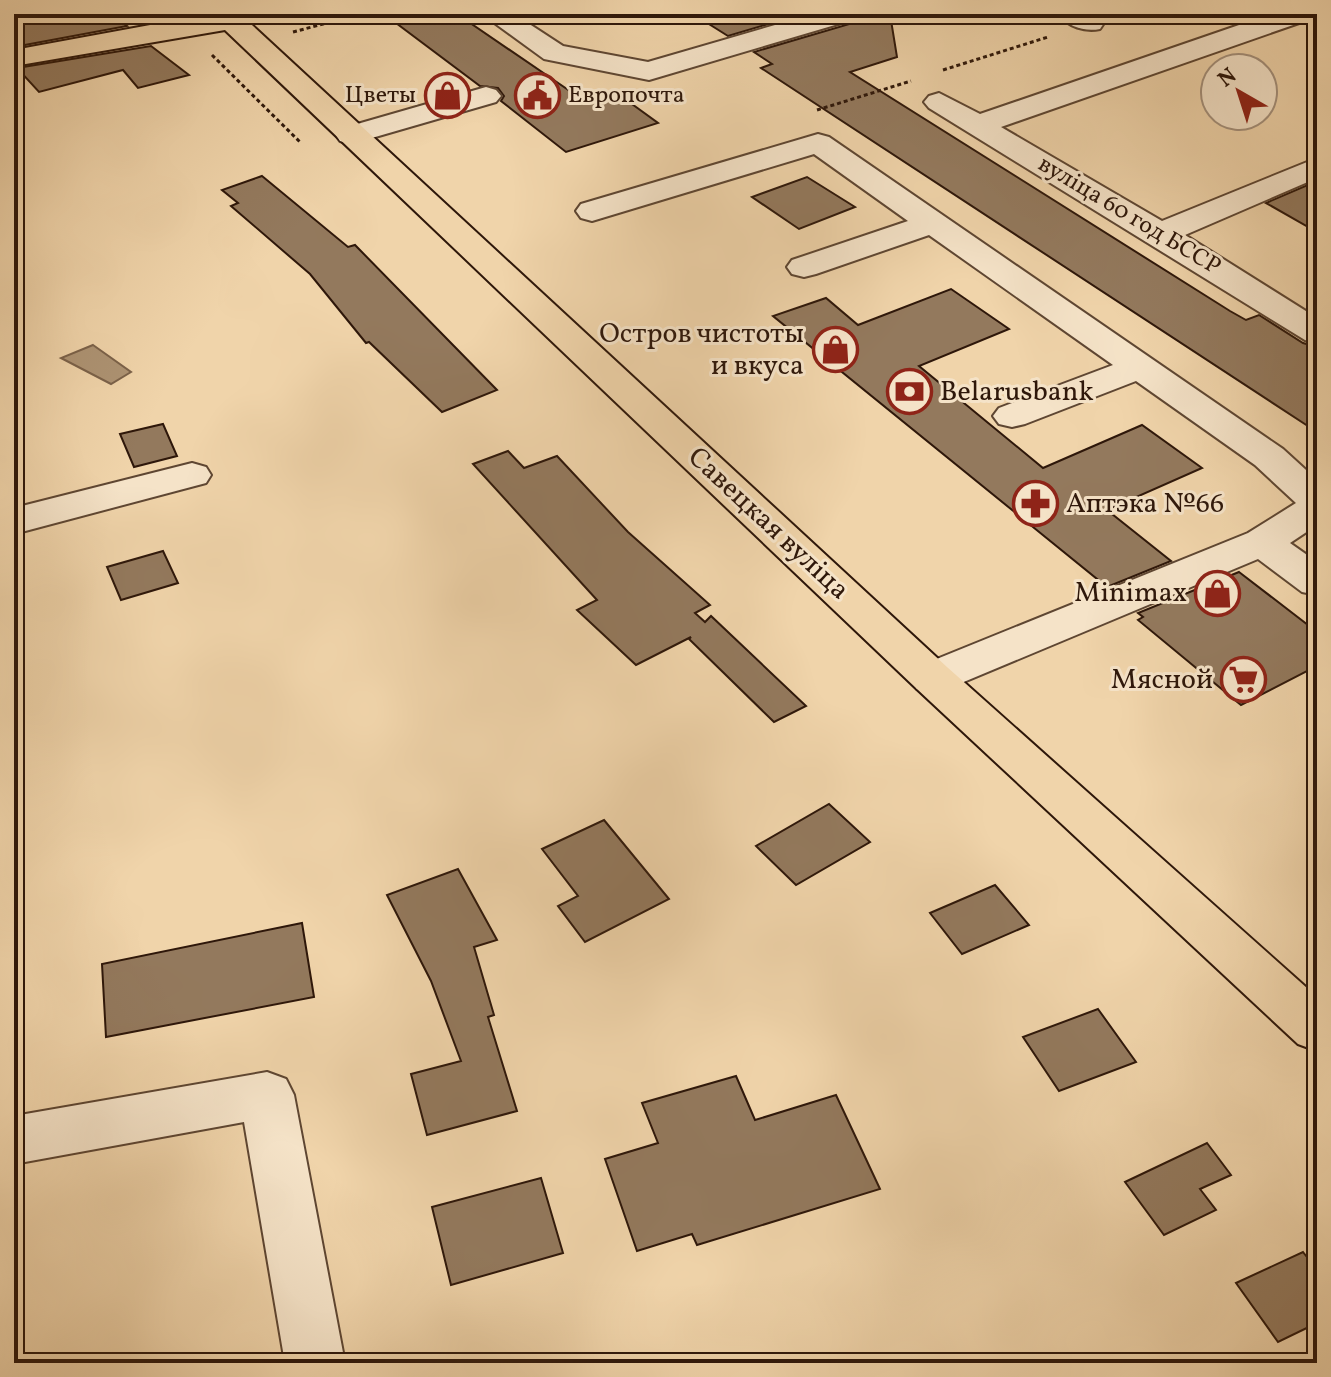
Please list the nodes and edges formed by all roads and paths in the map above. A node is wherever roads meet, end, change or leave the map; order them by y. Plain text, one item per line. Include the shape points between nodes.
1 (317, 14) edge
2 (496, 14) edge
3 (842, 14) edge
4 (1289, 17) dead end
5 (228, 18) edge
6 (808, 18) edge
7 (327, 23) dead end
8 (185, 29) junction
9 (14, 58) edge
10 (486, 96) dead end
11 (939, 102) dead end
12 (977, 125) junction
13 (351, 135) junction
14 (301, 143) dead end
15 (1317, 167) edge
16 (592, 211) dead end
17 (933, 223) junction
18 (1160, 234) junction
19 (804, 267) dead end
20 (1317, 333) edge
21 (1139, 367) junction
22 (1012, 416) dead end
23 (192, 475) dead end
24 (1317, 501) edge
25 (1317, 508) edge
26 (14, 521) edge
27 (1262, 542) junction
28 (1317, 582) edge
29 (932, 678) junction
30 (1317, 1029) edge
31 (14, 1140) edge
32 (315, 1363) edge

1 - 7 path
2 - 6 street via 554,53 649,71
3 - 6 street
4 - 12 street
5 - 8 main road
5 - 13 main road, Савецкая вуліца
8 - 9 main road
8 - 14 path
10 - 13 street
11 - 12 street, вуліца 60 год БССР
12 - 18 street, вуліца 60 год БССР
13 - 29 main road, Савецкая вуліца
15 - 18 street
16 - 17 street via 818,143
17 - 19 street
17 - 21 street
18 - 20 street, вуліца 60 год БССР
21 - 22 street
21 - 24 street via 1269,457
23 - 26 street
25 - 27 street
27 - 28 street
27 - 29 street
29 - 30 main road, Савецкая вуліца
31 - 32 street via 267,1095

